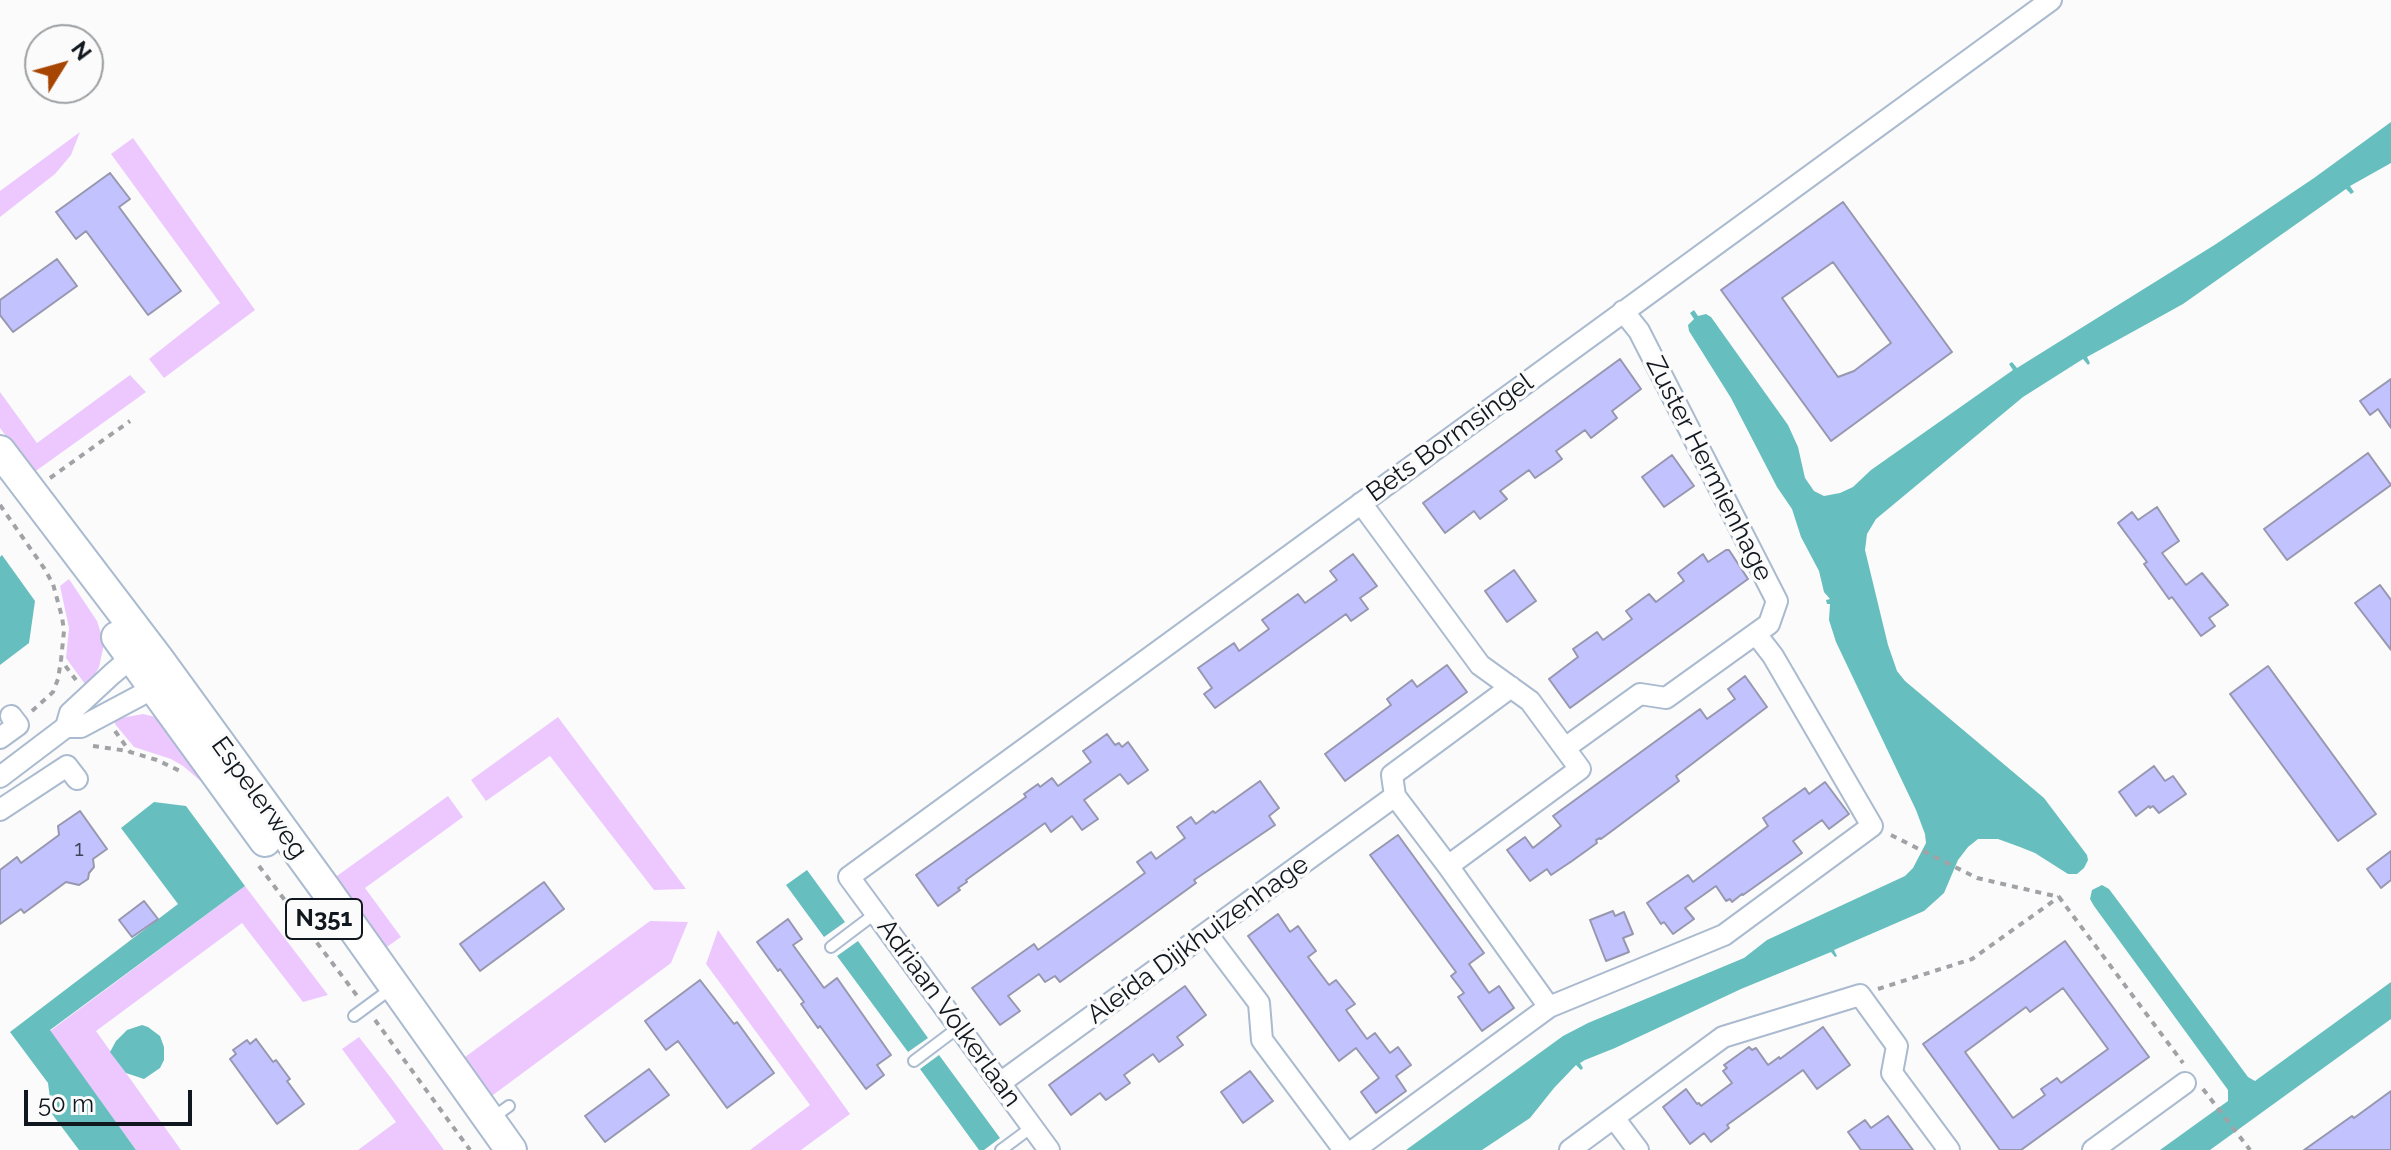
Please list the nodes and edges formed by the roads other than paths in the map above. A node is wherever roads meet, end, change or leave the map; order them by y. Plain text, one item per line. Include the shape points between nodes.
1 (2051, 0) edge
2 (1623, 311) junction
3 (0, 451) edge
4 (0, 473) edge
5 (22, 496) edge
6 (1361, 503) junction
7 (1756, 634) junction
8 (148, 668) junction
9 (1511, 687) junction
10 (20, 715) road end
11 (66, 727) junction
12 (0, 738) edge
13 (43, 744) junction
14 (1565, 748) junction
15 (0, 777) edge
16 (1395, 796) junction
17 (0, 810) edge
18 (1448, 866) junction
19 (849, 877) joint
20 (876, 913) junction
21 (1207, 934) junction
22 (831, 947) dead end
23 (381, 996) junction
24 (1549, 1007) junction
25 (354, 1016) dead end
26 (959, 1027) junction
27 (914, 1061) dead end
28 (2184, 1073) road end
29 (1000, 1083) junction
30 (1614, 1118) junction
31 (1032, 1127) junction
32 (482, 1133) edge
33 (511, 1150) edge
34 (1001, 1150) edge
35 (1049, 1150) edge
36 (1344, 1150) edge
37 (1354, 1150) edge
38 (1570, 1150) edge
39 (1638, 1150) edge
40 (1949, 1150) edge
41 (2093, 1150) edge

1 - 2 street, Bets Bormsingel
2 - 6 street, Bets Bormsingel
2 - 7 street, Zuster Hermienhage via 1639,331 1777,601 1769,624
3 - 5 main road, Espelerweg / N351
4 - 5 main road, Espelerweg / N351
5 - 8 main road, Espelerweg / N351
6 - 9 street via 1480,665
6 - 19 street, Bets Bormsingel
7 - 14 street, Zuster Hermienhage via 1666,698 1640,694
7 - 24 street via 1872,826 1724,935
8 - 11 street via 81,727
8 - 11 street via 112,674 70,713
8 - 23 main road, Espelerweg / N351
9 - 14 street via 1530,701
9 - 16 street via 1392,775
10 - 12 street via 18,725
11 - 13 street
13 - 15 street
13 - 17 street via 70,774
14 - 18 street via 1580,769
16 - 18 street
16 - 21 street, Aleida Dijkhuizenhage
18 - 24 street
19 - 20 street, Adriaan Volkerlaan
20 - 22 lane
20 - 26 street, Adriaan Volkerlaan
21 - 29 street, Aleida Dijkhuizenhage
21 - 36 street via 1259,1003 1262,1040
23 - 25 lane
23 - 32 main road, Espelerweg / N351
24 - 37 street
26 - 27 lane
26 - 29 street, Adriaan Volkerlaan
28 - 41 street
29 - 31 street, Adriaan Volkerlaan
30 - 38 street
30 - 39 street
30 - 40 street via 1723,1037 1860,995 1897,1046 1892,1073
31 - 34 lane
31 - 35 street, Adriaan Volkerlaan
32 - 33 main road, Espelerweg / N351

